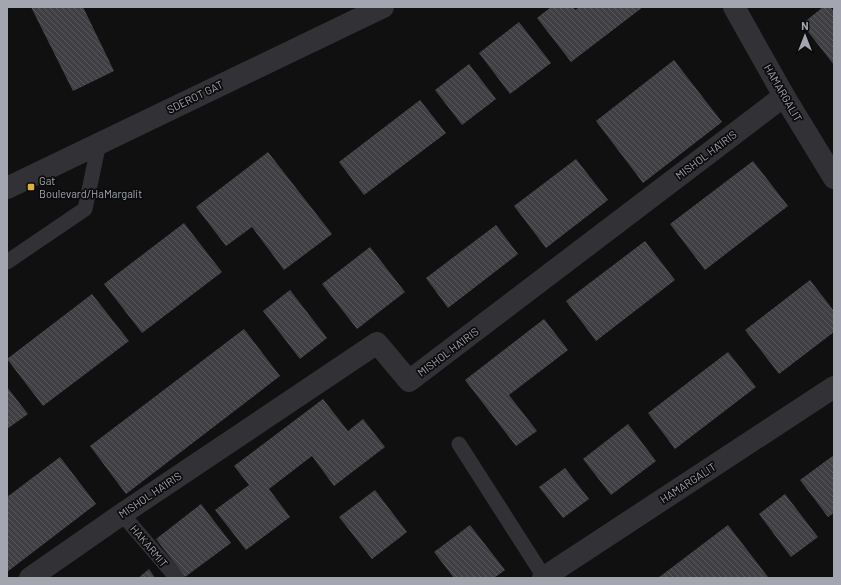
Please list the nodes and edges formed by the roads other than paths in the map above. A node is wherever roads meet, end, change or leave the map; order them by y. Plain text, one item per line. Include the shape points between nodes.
1 (383, 7) edge
2 (734, 7) edge
3 (784, 96) junction
4 (99, 143) junction
5 (834, 178) edge
6 (7, 188) edge
7 (7, 262) edge
8 (834, 387) edge
9 (459, 444) dead end
10 (122, 514) junction
11 (544, 577) edge
12 (30, 578) edge
13 (176, 578) edge

1 - 4 street, SDEROT GAT
2 - 3 street, HAMARGALIT
3 - 5 street, HAMARGALIT
3 - 10 street, MISHOL HA'IRIS via 409,381 377,343
4 - 6 street, SDEROT GAT
4 - 7 lane via 85,209
8 - 11 street, HAMARGALIT
9 - 11 lane
10 - 12 street, MISHOL HA'IRIS
10 - 13 lane, HAKARMIT

